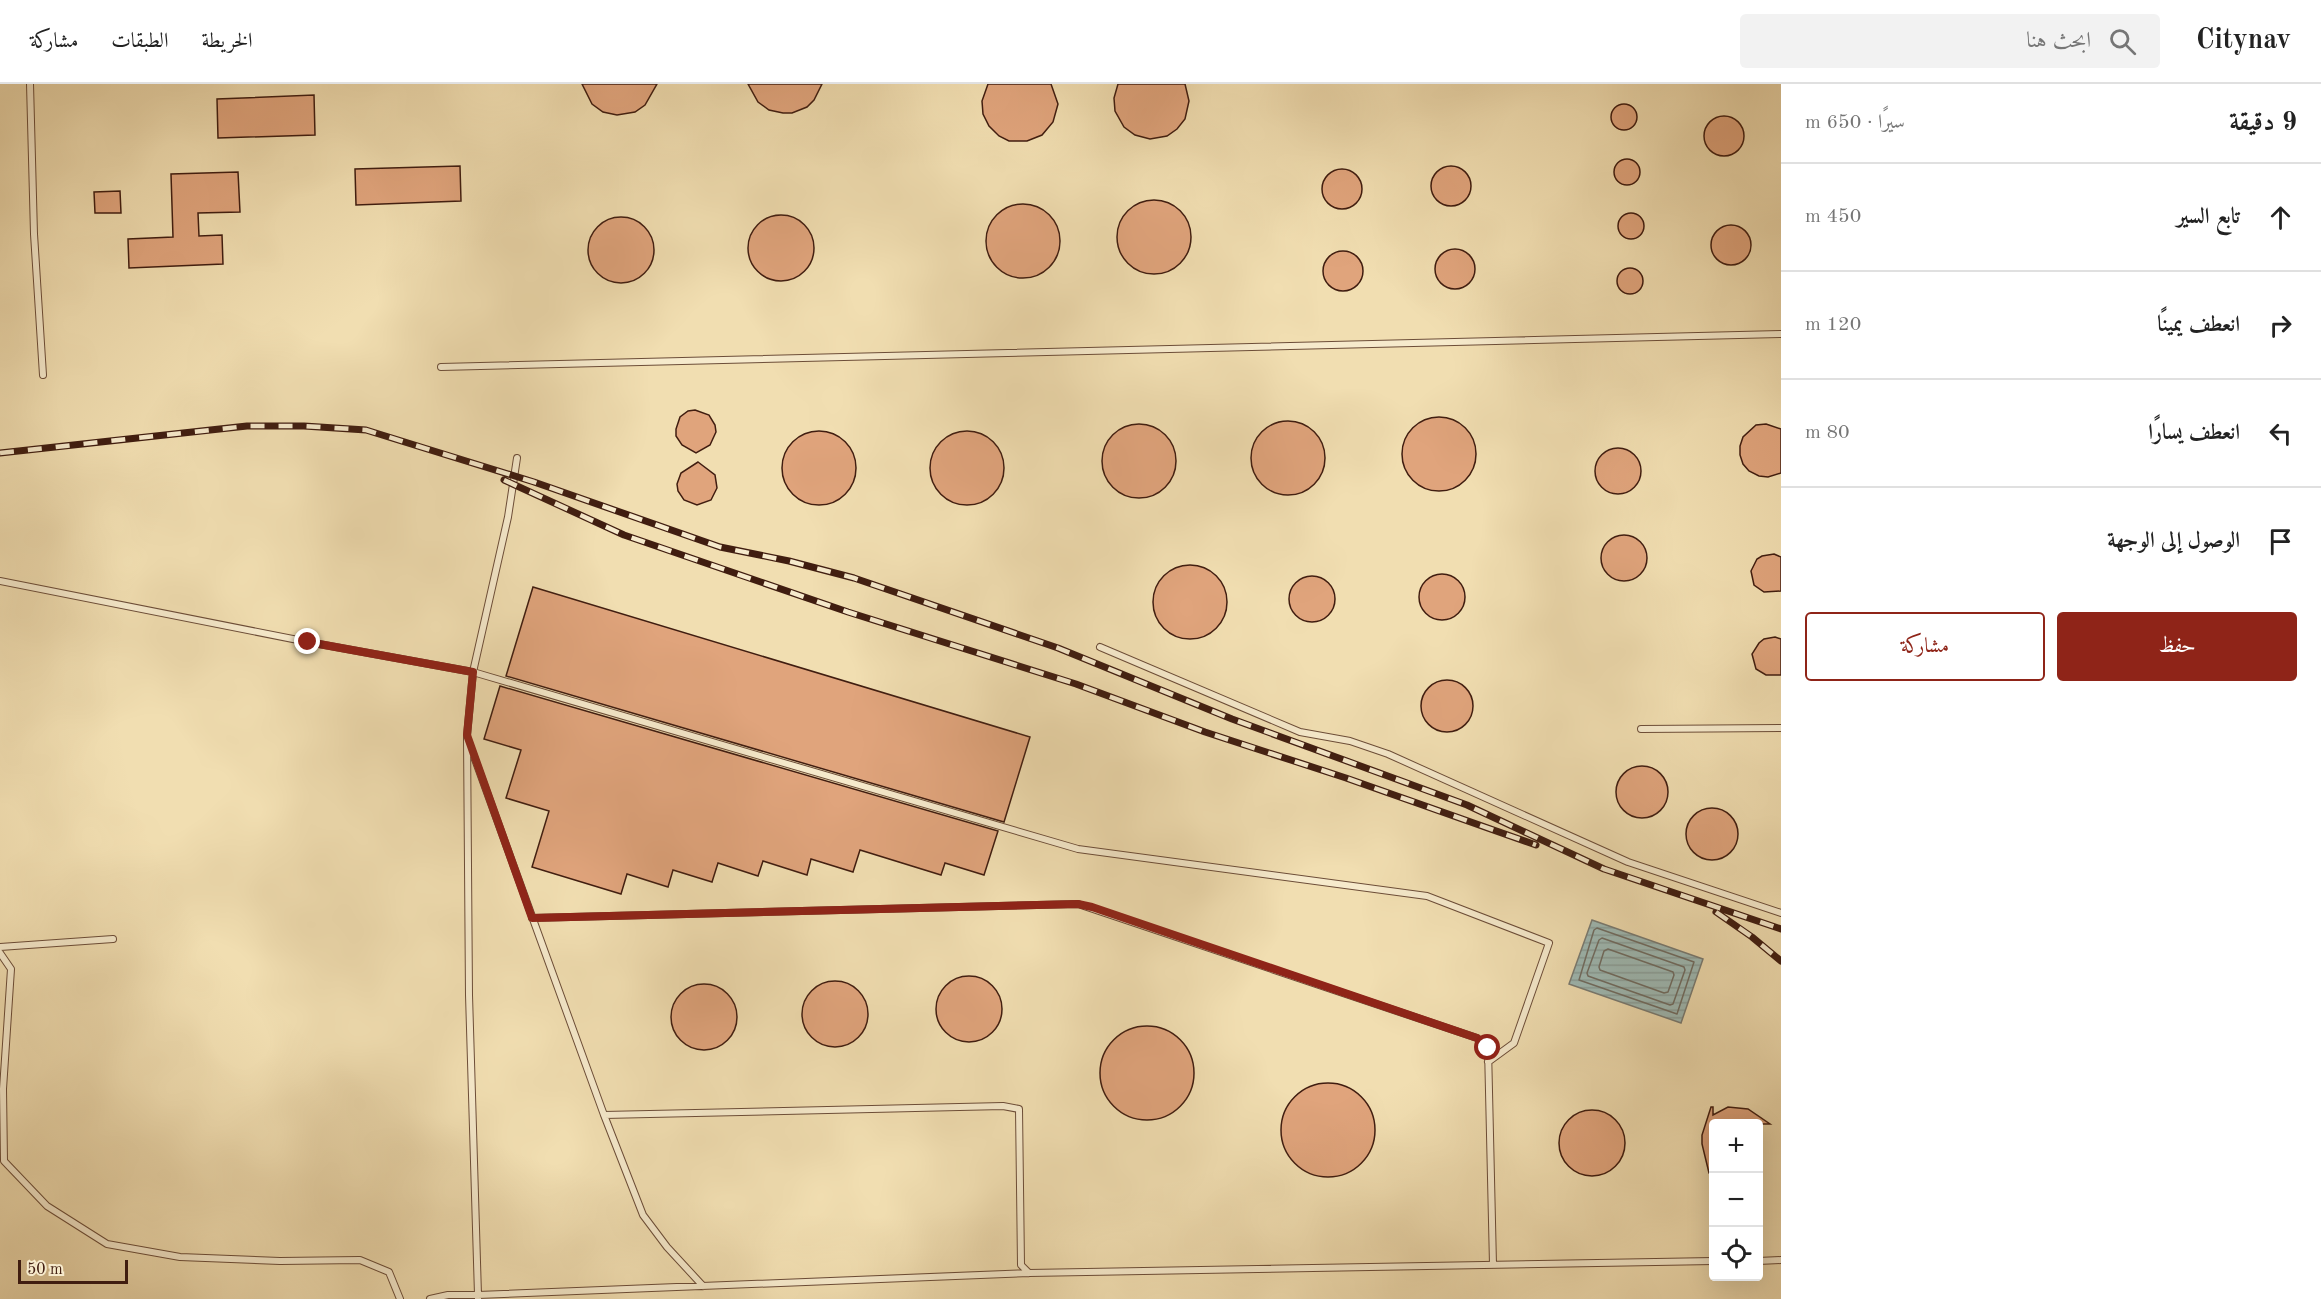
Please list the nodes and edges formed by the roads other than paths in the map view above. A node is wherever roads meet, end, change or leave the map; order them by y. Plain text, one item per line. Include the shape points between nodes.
1 (30, 84) edge
2 (1781, 334) edge
3 (441, 367) dead end
4 (43, 375) dead end
5 (516, 458) dead end
6 (0, 581) edge
7 (1100, 647) dead end
8 (473, 672) junction
9 (1781, 728) edge
10 (1641, 729) dead end
11 (467, 735) junction
12 (1781, 913) edge
13 (532, 918) junction
14 (113, 939) dead end
15 (0, 947) edge
16 (0, 953) edge
17 (1488, 1062) junction
18 (604, 1115) junction
19 (2, 1161) edge
20 (1781, 1260) edge
21 (1763, 1261) edge
22 (1709, 1262) edge
23 (1492, 1265) junction
24 (1029, 1273) junction
25 (703, 1286) junction
26 (478, 1297) edge
27 (400, 1299) edge
28 (430, 1299) edge

1 - 4 lane
2 - 3 lane
5 - 8 lane via 508,517
6 - 8 lane
7 - 12 lane via 1300,732 1350,741 1388,754 1628,862
8 - 11 lane
8 - 17 lane via 1078,849 1427,896 1549,943 1514,1043
9 - 10 lane
11 - 13 lane
11 - 26 lane via 469,995
13 - 17 lane via 1078,904 1477,1038 1488,1048
13 - 18 lane
14 - 15 lane
16 - 19 lane via 11,969
17 - 23 lane
18 - 24 lane via 1003,1106 1018,1109 1021,1265
18 - 25 lane via 643,1215
19 - 27 lane via 47,1206 107,1244 180,1257 360,1260 389,1272
20 - 21 lane
22 - 23 lane
23 - 24 lane
24 - 25 lane
25 - 26 lane
26 - 28 lane via 448,1295

